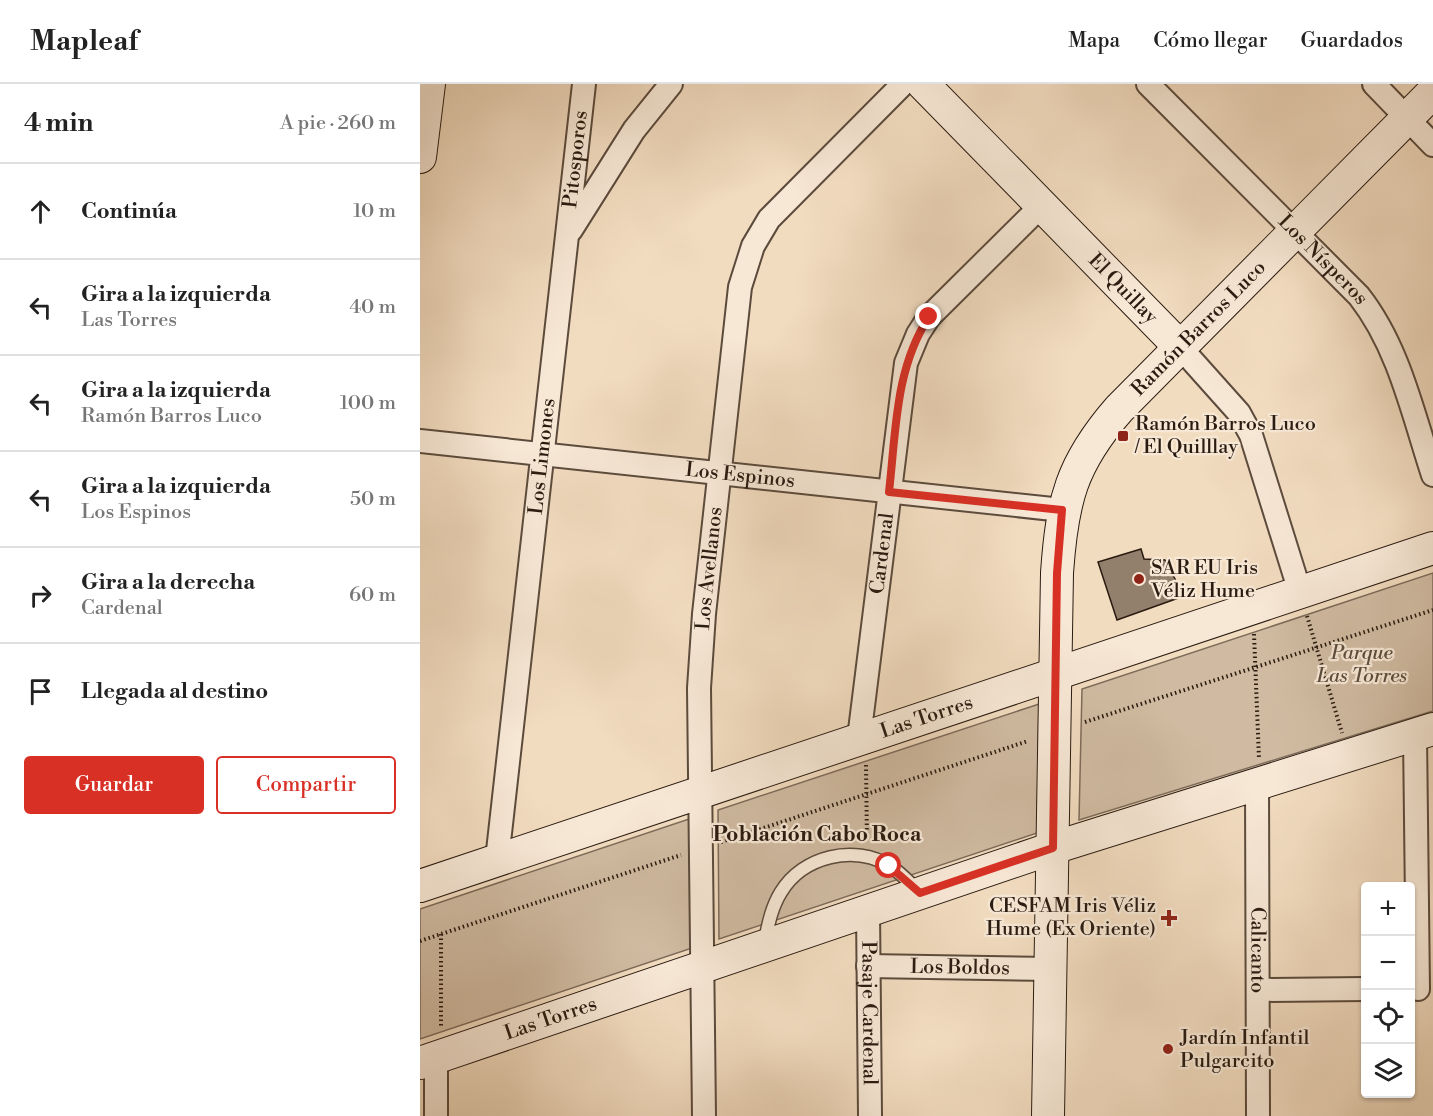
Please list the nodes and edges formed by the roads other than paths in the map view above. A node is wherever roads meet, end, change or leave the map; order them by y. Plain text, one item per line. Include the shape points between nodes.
1 (429, 84) edge
2 (584, 84) edge
3 (903, 84) edge
4 (923, 84) edge
5 (1148, 84) edge
6 (1374, 84) edge
7 (667, 85) edge
8 (1433, 92) edge
9 (1407, 118) junction
10 (421, 140) edge
11 (1433, 145) edge
12 (1042, 205) junction
13 (1294, 233) junction
14 (567, 236) junction
15 (1180, 347) junction
16 (420, 441) edge
17 (542, 455) junction
18 (719, 474) junction
19 (1433, 475) edge
20 (889, 492) junction
21 (1062, 510) junction
22 (1433, 548) edge
23 (1304, 603) junction
24 (1056, 672) junction
25 (1424, 732) edge
26 (863, 748) junction
27 (1258, 773) junction
28 (700, 792) junction
29 (1053, 848) junction
30 (497, 860) junction
31 (420, 886) edge
32 (920, 893) junction
33 (868, 911) junction
34 (764, 946) junction
35 (704, 966) junction
36 (868, 966) junction
37 (1051, 969) junction
38 (1361, 989) edge
39 (1421, 989) edge
40 (1257, 990) junction
41 (432, 1051) edge
42 (436, 1116) edge
43 (704, 1116) edge
44 (870, 1116) edge
45 (1048, 1116) edge
46 (1258, 1116) edge

1 - 10 street
2 - 14 street, Pitosporos
3 - 18 street, Los Avellanos via 781,205 753,246 740,287
4 - 12 street, El Quillay
5 - 13 street, Los Nísperos
6 - 9 street
7 - 14 street, Los Limones
8 - 9 street, Ramón Barros Luco
9 - 11 street
9 - 13 street, Ramón Barros Luco
12 - 15 street, El Quillay
12 - 20 street, Cardenal via 942,302 918,334 902,380
13 - 15 street, Ramón Barros Luco
13 - 19 street, Los Nísperos via 1359,296 1380,324
14 - 17 street, Los Limones
15 - 21 street, Ramón Barros Luco via 1119,409 1094,441 1071,483
15 - 23 street, El Quillay via 1239,413 1251,435
16 - 17 street, Los Espinos
17 - 18 street, Los Espinos
17 - 30 street, Los Limones
18 - 20 street, Los Espinos
18 - 28 street, Los Avellanos via 699,678
20 - 21 street, Los Espinos
20 - 26 street, Cardenal
21 - 24 street, Ramón Barros Luco
22 - 23 street, Las Torres
23 - 24 street, Las Torres
24 - 26 street, Las Torres
24 - 29 street, Ramón Barros Luco
25 - 27 street, Las Torres
25 - 39 street
26 - 28 street, Las Torres
27 - 29 street, Las Torres
27 - 40 street, Calicanto
28 - 30 street, Las Torres
28 - 35 street, Los Avellanos
29 - 32 street, Las Torres
29 - 37 street, Ramón Barros Luco
30 - 31 street, Las Torres
32 - 33 street, Las Torres
32 - 34 lane via 889,866 867,857 832,857 801,871 782,890
33 - 34 street, Las Torres
33 - 36 street, Pasaje Cardenal
34 - 35 street, Las Torres
35 - 41 street, Las Torres
35 - 43 street, Los Avellanos
36 - 37 street, Los Boldos
36 - 44 street, Pasaje Cardenal
37 - 45 street, Ramón Barros Luco
38 - 40 street
40 - 46 street, Calicanto
41 - 42 street

